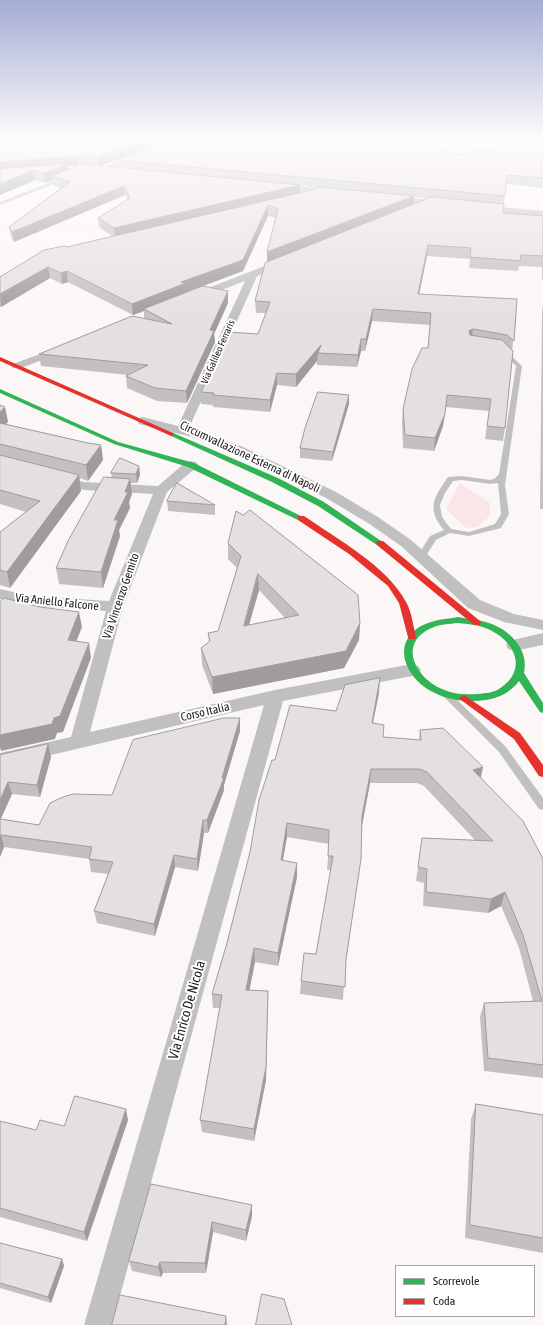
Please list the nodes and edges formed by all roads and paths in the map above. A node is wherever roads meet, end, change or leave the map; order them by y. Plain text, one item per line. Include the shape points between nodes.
1 (11, 200) edge
2 (400, 200) edge
3 (430, 203) junction
4 (0, 204) edge
5 (453, 205) edge
6 (468, 206) edge
7 (408, 212) edge
8 (543, 214) edge
9 (298, 256) edge
10 (253, 274) junction
11 (187, 300) edge
12 (69, 346) edge
13 (495, 348) edge
14 (0, 359) edge
15 (17, 366) junction
16 (0, 390) edge
17 (142, 421) junction
18 (182, 430) junction
19 (128, 436) dead end
20 (191, 465) junction
21 (502, 475) junction
22 (46, 476) edge
23 (161, 490) junction
24 (449, 531) junction
25 (421, 557) junction
26 (1, 596) edge
27 (115, 607) junction
28 (477, 623) junction
29 (543, 625) edge
30 (412, 637) junction
31 (543, 638) edge
32 (514, 645) junction
33 (412, 670) junction
34 (520, 675) junction
35 (446, 694) junction
36 (275, 696) junction
37 (464, 698) junction
38 (543, 710) edge
39 (78, 743) junction
40 (0, 760) edge
41 (543, 773) edge
42 (543, 806) edge
43 (98, 1325) edge

1 - 4 lane
2 - 3 street
3 - 5 street
3 - 7 street
6 - 8 street
9 - 10 street
10 - 11 street
10 - 18 street, Via Galileo Ferraris
12 - 15 street
13 - 21 lane via 503,349 519,366
14 - 15 highway, Circumvallazione Esterna di Napoli
15 - 17 highway, Circumvallazione Esterna di Napoli
16 - 20 highway via 116,443
17 - 18 street
17 - 28 highway, Circumvallazione Esterna di Napoli via 275,480 321,504 391,550
18 - 25 street via 236,449 331,495 373,520
19 - 20 highway
20 - 23 street, Via Vincenzo Gemito
20 - 30 highway via 303,519 352,552 391,584 404,603
21 - 24 lane via 505,514 498,526 469,534
21 - 24 lane via 496,481 490,482 451,479 441,492 436,510 440,522
22 - 23 street via 84,486
23 - 27 street, Via Vincenzo Gemito
24 - 25 lane via 433,538
25 - 29 street via 474,604 510,618
26 - 27 street, Via Aniello Falcone via 31,601
27 - 39 street, Via Vincenzo Gemito
28 - 30 highway, Circumvallazione Esterna di Napoli via 458,620 439,622 423,628
28 - 32 highway, Circumvallazione Esterna di Napoli via 495,629 510,639
30 - 33 highway via 406,650
31 - 32 street
32 - 34 highway, Circumvallazione Esterna di Napoli via 522,663
33 - 35 highway via 429,687
33 - 36 street, Corso Italia
34 - 37 highway via 512,685 500,693
34 - 38 highway
35 - 37 highway
35 - 42 lane via 502,749
36 - 39 street, Corso Italia
36 - 43 street, Via Enrico De Nicola
37 - 41 highway via 517,736
39 - 40 street, Corso Italia

